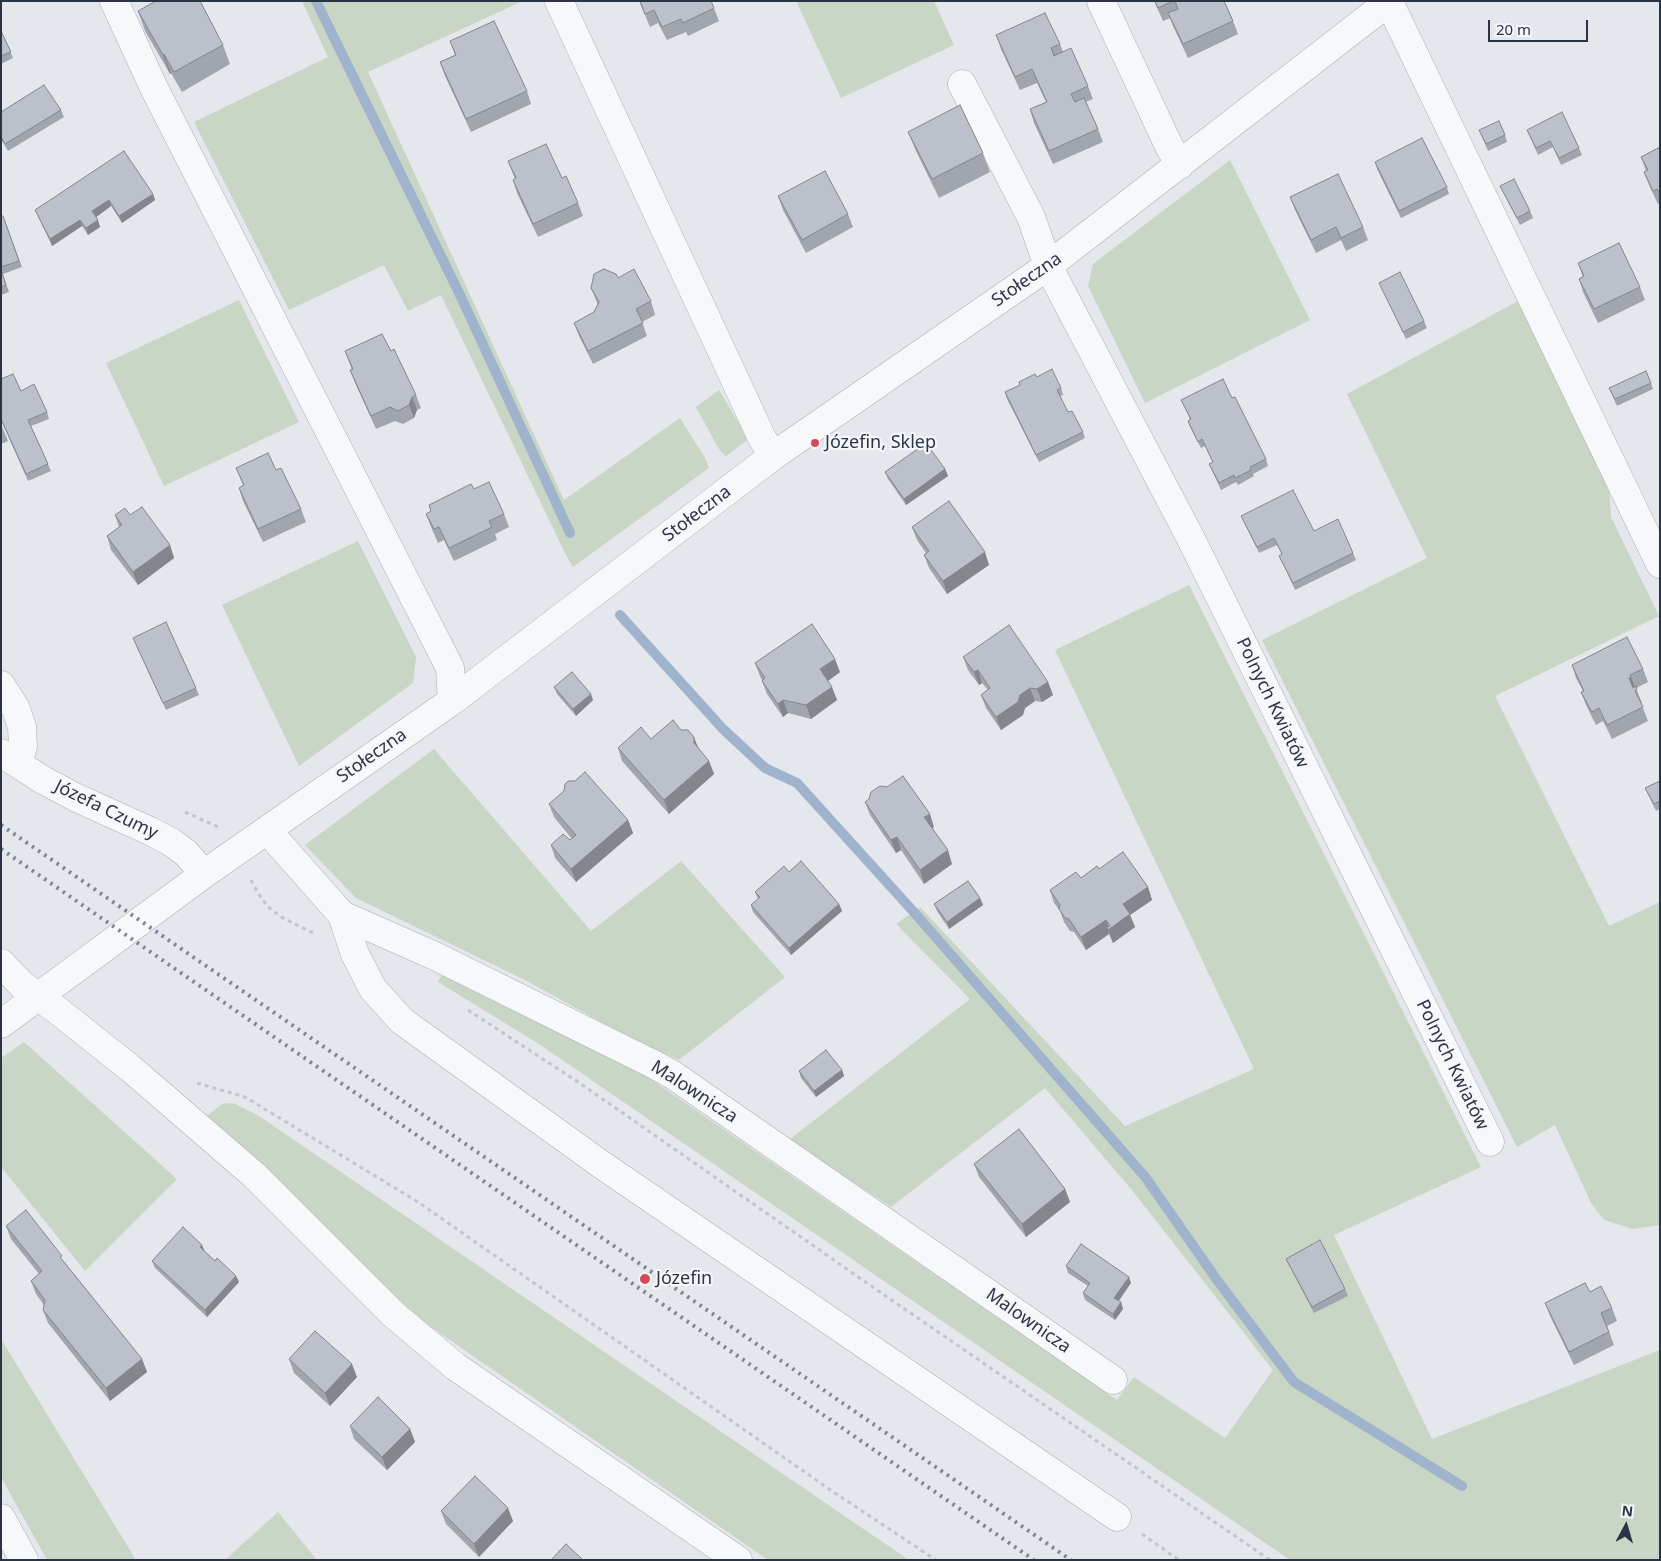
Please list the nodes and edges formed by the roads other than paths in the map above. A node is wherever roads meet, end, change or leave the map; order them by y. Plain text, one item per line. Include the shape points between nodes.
1 (114, 1) edge
2 (559, 1) edge
3 (1101, 1) edge
4 (1390, 2) edge
5 (962, 84) dead end
6 (1180, 165) junction
7 (1048, 266) junction
8 (773, 456) junction
9 (1660, 564) edge
10 (1, 685) edge
11 (452, 702) junction
12 (10, 759) edge
13 (267, 830) junction
14 (204, 874) junction
15 (342, 915) junction
16 (1, 963) edge
17 (38, 998) junction
18 (1, 1024) edge
19 (1490, 1142) dead end
20 (1113, 1380) dead end
21 (1117, 1517) road end
22 (1, 1518) edge
23 (24, 1560) edge
24 (738, 1560) edge

1 - 11 street via 159,97 450,668
2 - 8 street
3 - 6 street
4 - 6 street, Stołeczna
4 - 9 street
5 - 7 street, Polnych Kwiatów via 1031,217
6 - 7 street, Stołeczna
7 - 8 street, Stołeczna
7 - 19 street, Polnych Kwiatów via 1194,546
8 - 11 street, Stołeczna
10 - 12 street via 16,709 22,727 22,746
11 - 13 street, Stołeczna
12 - 14 street, Józefa Czumy via 77,798 171,842 186,853
13 - 14 street, Stołeczna
13 - 15 street, Malownicza
14 - 17 street, Stołeczna
15 - 20 street, Malownicza via 444,960 673,1075
15 - 21 street via 355,954 373,989 402,1021 602,1165
16 - 17 street
17 - 18 street, Stołeczna
17 - 24 street via 130,1068 254,1175 393,1314 456,1367
22 - 23 street

